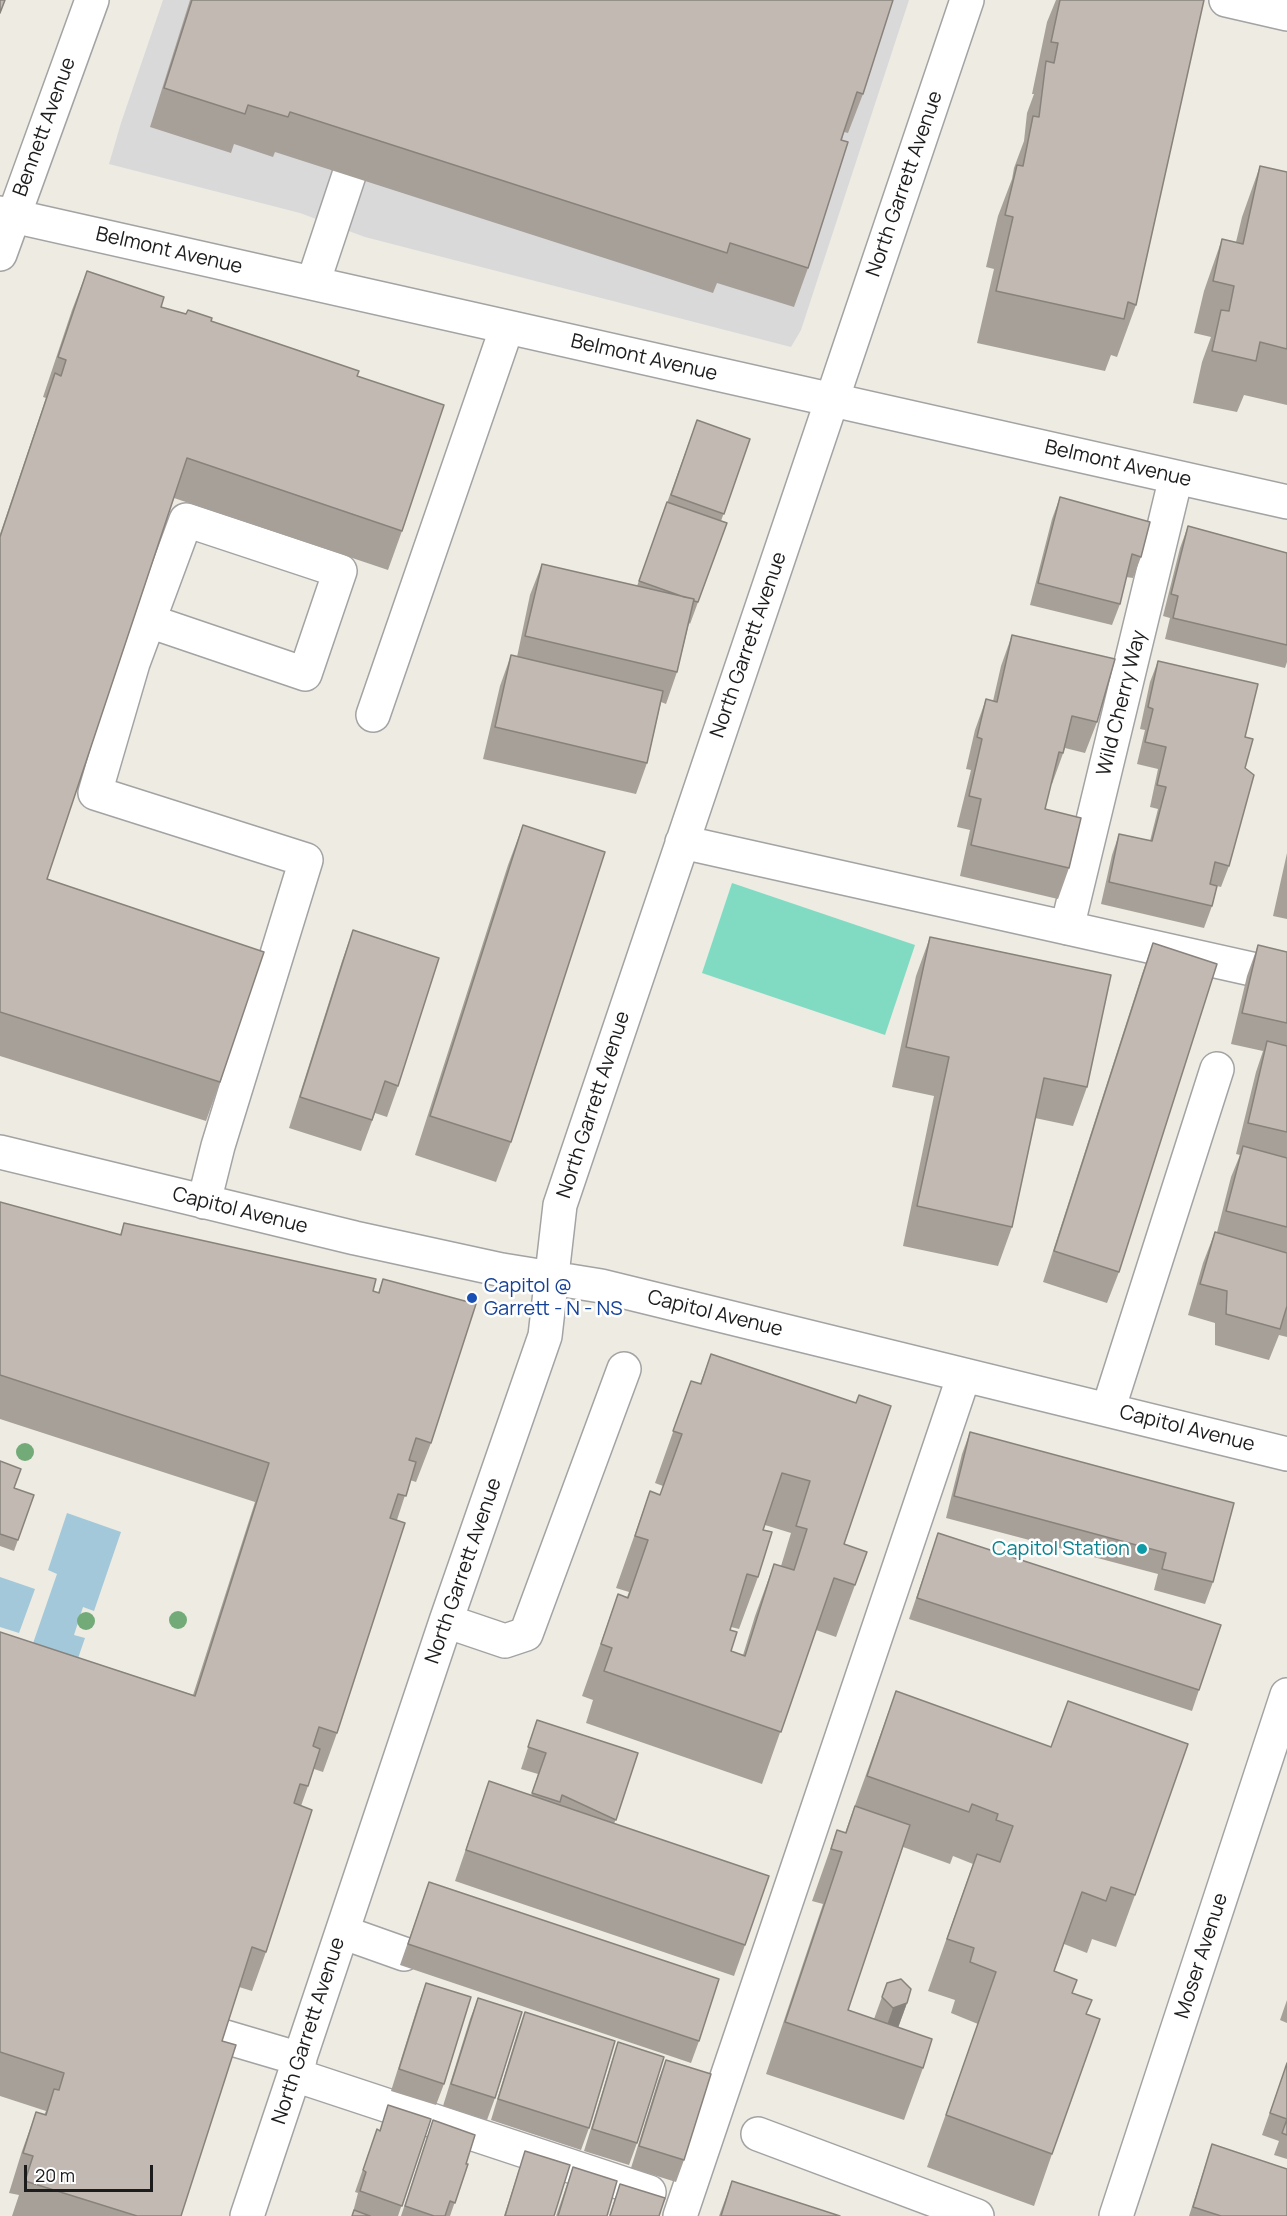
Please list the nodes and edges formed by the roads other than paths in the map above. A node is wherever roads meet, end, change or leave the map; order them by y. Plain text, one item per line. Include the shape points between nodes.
1 (92, 0) edge
2 (967, 0) edge
3 (1226, 0) edge
4 (1287, 14) edge
5 (349, 176) dead end
6 (6, 214) edge
7 (0, 254) edge
8 (313, 283) junction
9 (507, 327) junction
10 (832, 401) junction
11 (1176, 477) junction
12 (1287, 502) edge
13 (149, 621) junction
14 (372, 715) dead end
15 (682, 842) junction
16 (1067, 928) junction
17 (1287, 977) edge
18 (1216, 1069) dead end
19 (0, 1152) edge
20 (204, 1202) junction
21 (553, 1278) junction
22 (624, 1369) dead end
23 (964, 1375) junction
24 (1108, 1410) junction
25 (1287, 1454) edge
26 (446, 1621) junction
27 (1287, 1695) edge
28 (342, 1932) junction
29 (404, 1954) dead end
30 (222, 2036) edge
31 (297, 2067) junction
32 (758, 2134) dead end
33 (649, 2192) edge
34 (247, 2216) edge
35 (680, 2216) edge
36 (977, 2216) edge
37 (1116, 2216) edge

1 - 6 street, Bennett Avenue
2 - 10 street, North Garrett Avenue
3 - 4 street
5 - 8 street
6 - 7 street, Bennett Avenue
6 - 8 street, Belmont Avenue
8 - 9 street, Belmont Avenue
9 - 10 street, Belmont Avenue
9 - 14 street
10 - 11 street, Belmont Avenue
10 - 15 street, North Garrett Avenue
11 - 12 street, Belmont Avenue
11 - 16 street, Wild Cherry Way
13 - 13 street via 186,520 340,571 305,675
13 - 20 street via 95,794 306,860
15 - 16 street
15 - 21 street, North Garrett Avenue via 560,1205
16 - 17 street
18 - 24 street
19 - 20 street, Capitol Avenue
20 - 21 street, Capitol Avenue via 479,1266
21 - 23 street, Capitol Avenue
21 - 26 street, North Garrett Avenue via 545,1336
22 - 26 street via 526,1634 505,1641
23 - 24 street, Capitol Avenue
23 - 35 street
24 - 25 street, Capitol Avenue
26 - 28 street, North Garrett Avenue
27 - 37 street, Moser Avenue
28 - 29 street
28 - 31 street, North Garrett Avenue
30 - 31 street
31 - 33 street
31 - 34 street, North Garrett Avenue
32 - 36 street

